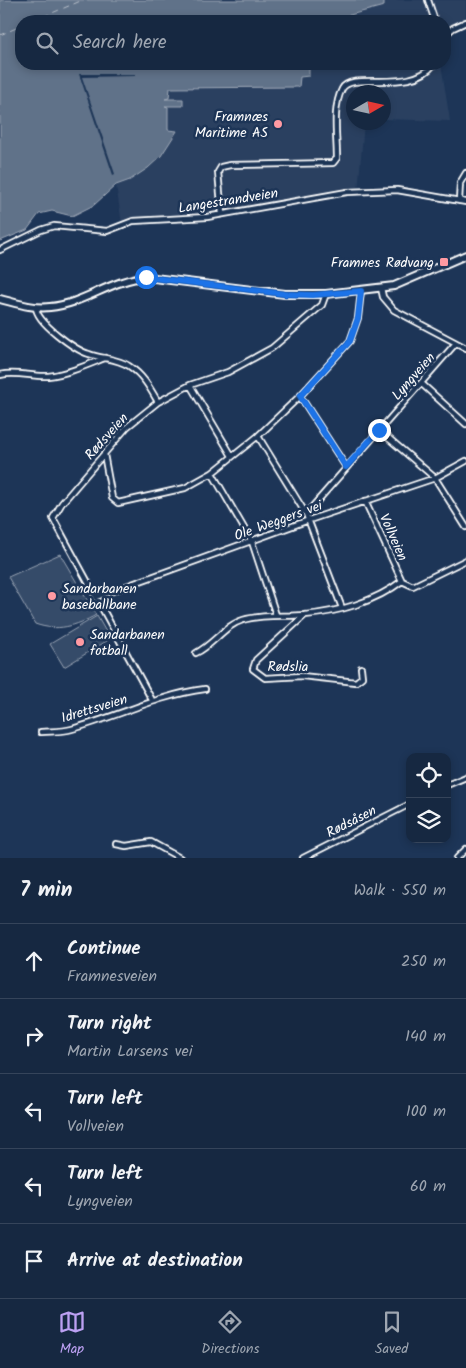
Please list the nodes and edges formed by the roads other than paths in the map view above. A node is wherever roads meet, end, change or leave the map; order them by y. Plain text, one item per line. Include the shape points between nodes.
1 (428, 0) edge
2 (433, 15) edge
3 (466, 22) edge
4 (451, 30) edge
5 (429, 70) edge
6 (466, 173) edge
7 (458, 201) junction
8 (466, 202) edge
9 (222, 214) junction
10 (0, 250) edge
11 (466, 256) edge
12 (381, 288) junction
13 (361, 291) junction
14 (326, 294) junction
15 (0, 298) edge
16 (36, 307) junction
17 (456, 343) junction
18 (466, 348) edge
19 (106, 358) junction
20 (0, 375) edge
21 (422, 384) junction
22 (190, 386) junction
23 (300, 396) junction
24 (158, 402) junction
25 (466, 424) edge
26 (379, 430) junction
27 (258, 436) junction
28 (104, 454) junction
29 (232, 456) junction
30 (466, 461) edge
31 (346, 467) junction
32 (212, 473) junction
33 (435, 478) junction
34 (365, 501) junction
35 (306, 514) junction
36 (53, 518) joint
37 (309, 520) junction
38 (466, 526) edge
39 (252, 542) junction
40 (466, 560) edge
41 (402, 581) junction
42 (96, 597) junction
43 (342, 608) junction
44 (276, 615) junction
45 (305, 615) junction
46 (196, 653) dead end
47 (361, 668) dead end
48 (205, 689) dead end
49 (152, 700) junction
50 (41, 732) dead end
51 (466, 777) edge
52 (451, 783) edge
53 (406, 806) edge
54 (116, 844) dead end
55 (466, 849) edge
56 (180, 858) edge
57 (303, 858) edge
58 (456, 858) edge

1 - 2 street
3 - 4 street
5 - 9 street via 417,78 346,84 336,110 337,158 333,162 230,165 218,169
6 - 7 street
7 - 8 street, Langestrandveien
7 - 9 street, Langestrandveien via 397,190 358,191
9 - 10 street, Langestrandveien via 133,221 107,231 54,226
11 - 12 main road via 413,279
12 - 13 main road
12 - 17 street via 383,297 394,310
13 - 14 main road
13 - 23 street via 358,318 350,341
14 - 16 main road via 285,294 146,277 119,283 68,303
14 - 22 street, Rødsveien via 322,304 272,348 228,372
15 - 16 main road
16 - 19 street via 42,322 70,343 87,354
17 - 18 street
17 - 21 street, Lyngveien
19 - 20 street via 55,375
19 - 24 street via 124,363 137,372
21 - 25 street
21 - 26 street, Lyngveien
22 - 24 street, Rødsveien
22 - 29 street
23 - 27 street
23 - 31 street
24 - 28 street, Rødsveien via 127,427
26 - 31 street, Lyngveien
26 - 33 street
27 - 29 street
27 - 35 street
28 - 32 street via 114,502 173,492
28 - 36 street, Rødsveien
29 - 32 street
30 - 33 street, Ole Weggers vei
31 - 35 street, Lyngveien
32 - 39 street
33 - 34 street, Ole Weggers vei
33 - 38 street
34 - 37 street, Ole Weggers vei
34 - 41 street, Vollveien
35 - 37 street
36 - 42 street, Idrettsveien
37 - 39 street, Ole Weggers vei
37 - 43 street
39 - 42 street, Ole Weggers vei
39 - 44 street
40 - 41 street via 413,586
41 - 43 street via 378,598
42 - 49 street, Idrettsveien
43 - 45 street
44 - 45 street
44 - 46 street via 238,622
45 - 47 street, Rødslia via 256,660 253,669 257,674 265,678 302,676 356,682 362,677
48 - 49 street, Idrettsveien
49 - 50 street, Idrettsveien via 70,729
51 - 52 street
53 - 57 street, Rødsåsen
54 - 56 street via 126,846 151,842
55 - 58 street

